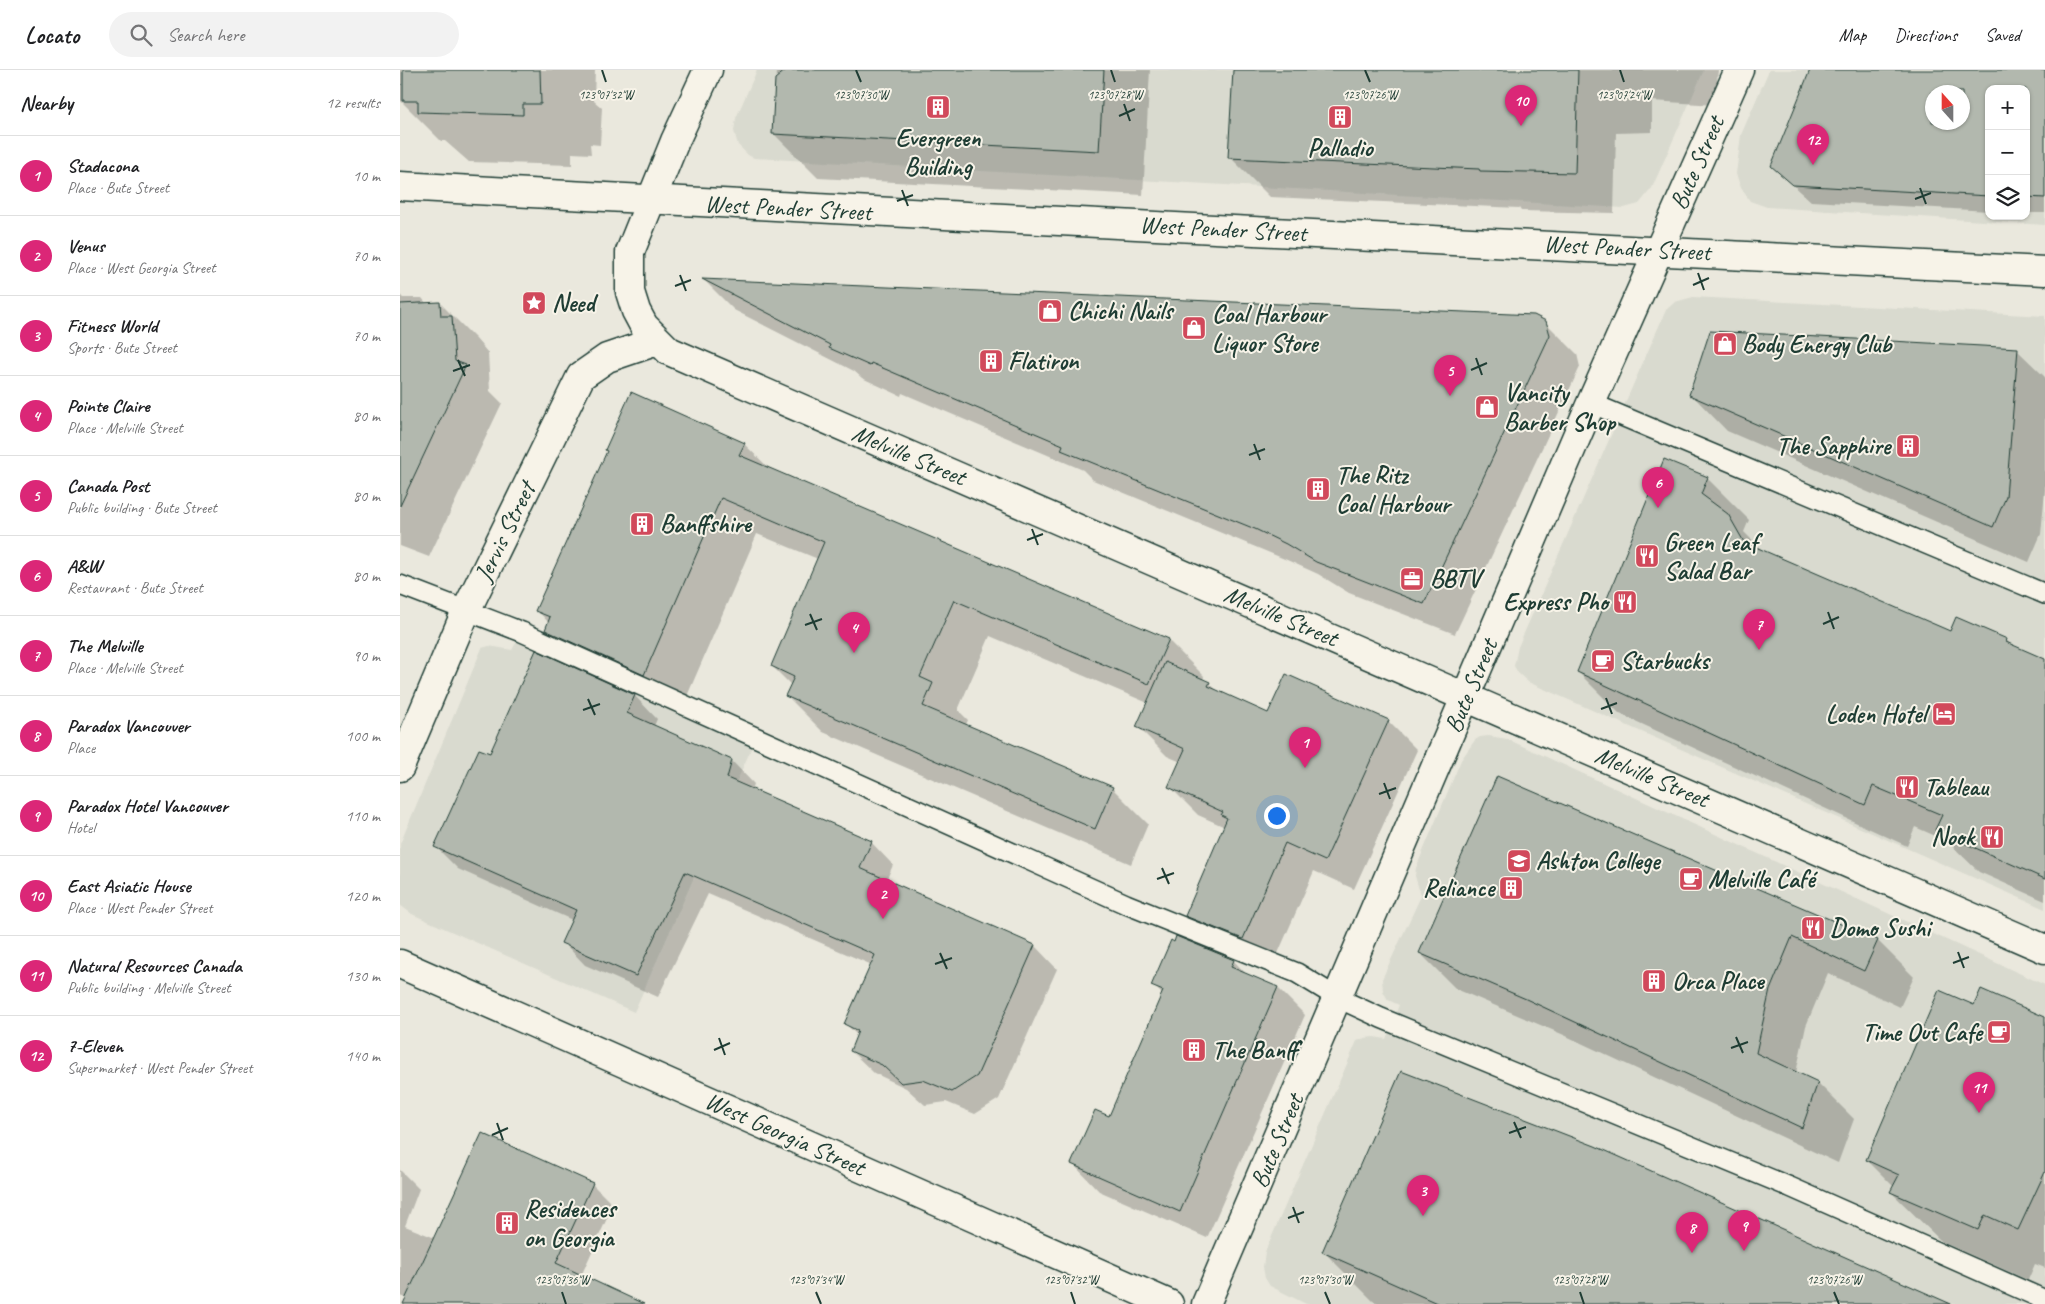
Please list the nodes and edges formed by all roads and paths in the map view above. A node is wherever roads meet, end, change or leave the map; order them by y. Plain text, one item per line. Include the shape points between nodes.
1 (708, 70) edge
2 (1739, 70) edge
3 (400, 186) edge
4 (651, 201) junction
5 (1659, 250) junction
6 (2045, 271) edge
7 (657, 341) junction
8 (1591, 403) junction
9 (400, 585) edge
10 (2045, 594) edge
11 (466, 611) junction
12 (1467, 696) junction
13 (400, 767) edge
14 (2045, 949) edge
15 (400, 964) edge
16 (1338, 998) junction
17 (2045, 1300) edge
18 (1169, 1304) edge
19 (1206, 1304) edge

1 - 4 main road
2 - 5 main road, Bute Street
3 - 4 main road, West Pender Street
4 - 5 main road, West Pender Street
4 - 7 main road, Melville Street via 630,252 630,292 644,326
5 - 6 main road, West Pender Street
5 - 8 main road, Bute Street
7 - 11 main road, Jervis Street via 607,358 581,376
7 - 12 main road, Melville Street via 684,358
8 - 10 lane
8 - 12 main road, Bute Street
9 - 11 lane
11 - 13 main road, Jervis Street
11 - 16 lane via 522,632 1126,904 1297,972
12 - 14 main road, Melville Street
12 - 16 main road, Bute Street
15 - 18 main road, West Georgia Street
16 - 17 lane via 1790,1187
16 - 19 main road, Bute Street

